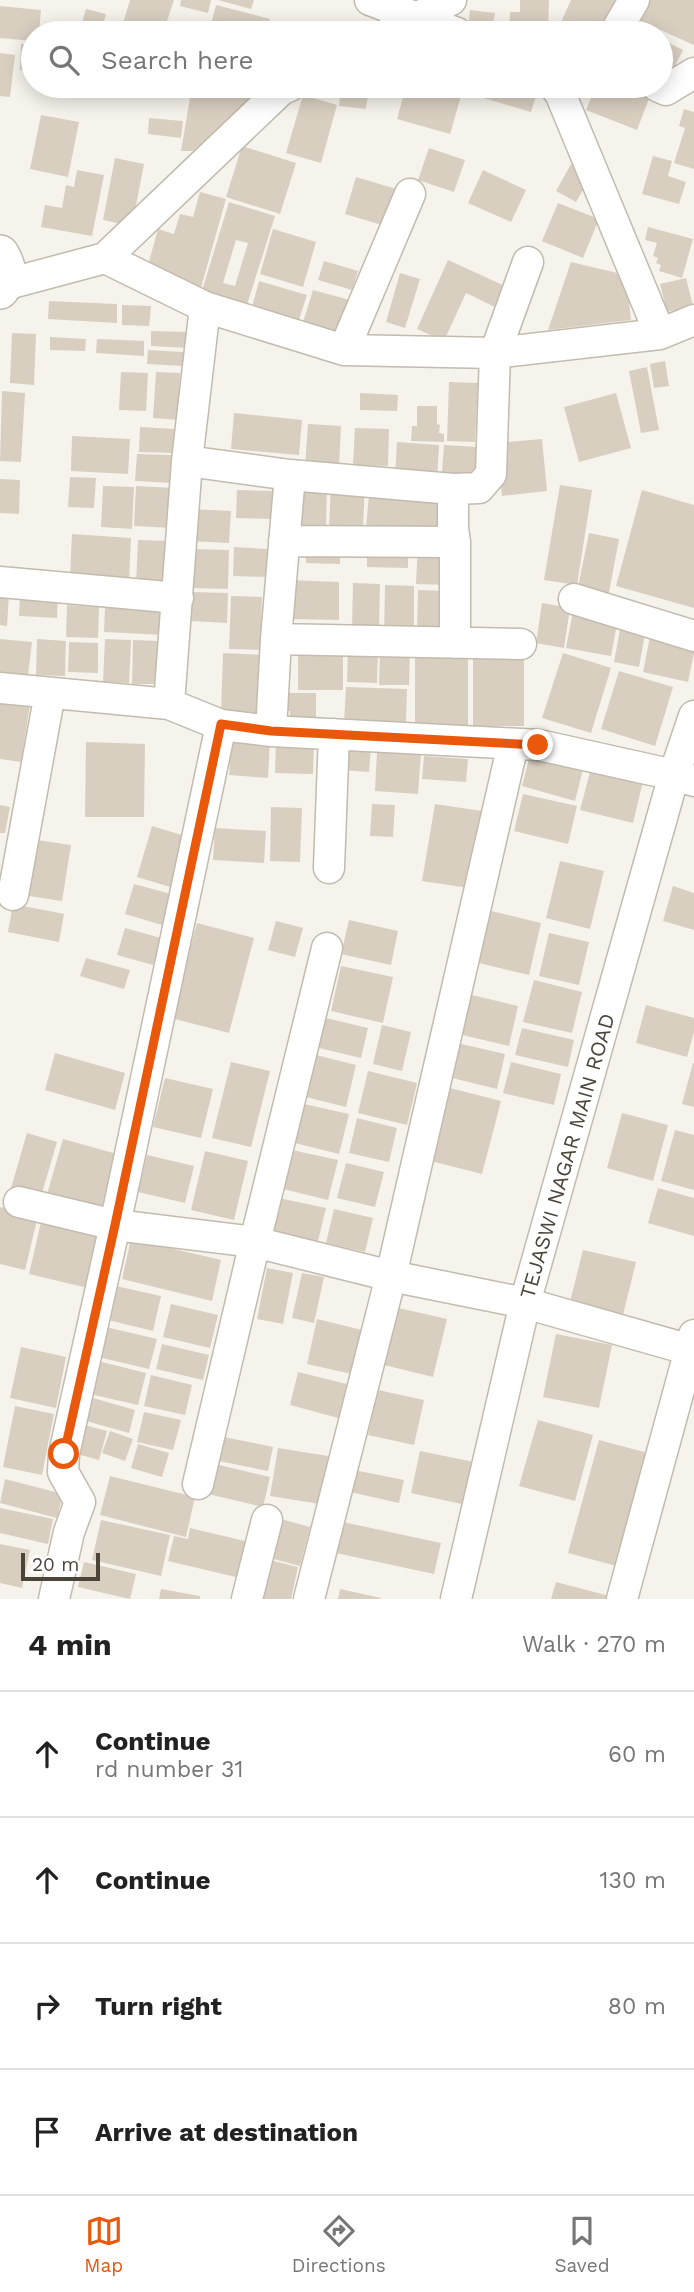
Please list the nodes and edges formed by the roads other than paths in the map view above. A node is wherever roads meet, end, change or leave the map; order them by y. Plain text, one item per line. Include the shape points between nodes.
1 (370, 0) edge
2 (451, 0) edge
3 (634, 0) edge
4 (418, 18) junction
5 (412, 21) edge
6 (426, 21) edge
7 (622, 21) edge
8 (694, 73) edge
9 (673, 86) edge
10 (273, 98) edge
11 (566, 98) edge
12 (410, 194) dead end
13 (105, 258) junction
14 (528, 262) dead end
15 (1, 277) edge
16 (205, 307) junction
17 (694, 320) edge
18 (660, 334) junction
19 (344, 350) junction
20 (495, 354) junction
21 (187, 461) junction
22 (290, 475) junction
23 (453, 489) junction
24 (284, 541) junction
25 (455, 542) junction
26 (0, 582) edge
27 (178, 598) junction
28 (574, 599) dead end
29 (694, 636) edge
30 (275, 639) junction
31 (455, 643) junction
32 (521, 644) dead end
33 (0, 688) edge
34 (50, 693) junction
35 (169, 704) junction
36 (694, 716) edge
37 (221, 724) junction
38 (271, 731) junction
39 (334, 734) junction
40 (513, 744) junction
41 (684, 778) edge
42 (329, 867) dead end
43 (13, 895) dead end
44 (327, 948) dead end
45 (19, 1202) dead end
46 (115, 1225) junction
47 (255, 1242) junction
48 (391, 1276) junction
49 (525, 1303) junction
50 (693, 1345) edge
51 (198, 1483) dead end
52 (267, 1520) dead end
53 (54, 1599) edge
54 (247, 1599) edge
55 (309, 1599) edge
56 (456, 1599) edge
57 (621, 1599) edge

1 - 4 street
2 - 4 street
3 - 7 street
4 - 5 street
4 - 6 street
8 - 9 street
10 - 13 street
11 - 18 street
12 - 19 street
13 - 15 street
13 - 16 street
14 - 20 street
16 - 19 street
16 - 21 street
17 - 18 street
18 - 20 street
19 - 20 street
20 - 23 street via 491,474 479,488
21 - 22 street
21 - 27 street
22 - 23 street
22 - 24 street
23 - 25 street
24 - 25 street
24 - 30 street
25 - 31 street
26 - 27 street
27 - 35 street
28 - 29 street
30 - 31 street
30 - 38 street
31 - 32 street
33 - 34 street
34 - 35 street
34 - 43 street
35 - 37 street
36 - 41 street, TEJASWI NAGAR MAIN ROAD
37 - 38 street
37 - 46 street
38 - 39 street
39 - 40 street
39 - 42 street
40 - 41 street via 538,745
40 - 48 street
41 - 49 street, TEJASWI NAGAR MAIN ROAD
44 - 47 street
45 - 46 street
46 - 47 street
46 - 53 street via 64,1454 63,1472 80,1502
47 - 48 street
47 - 51 street
48 - 49 street
48 - 55 street
49 - 50 street
49 - 56 street, TEJASWI NAGAR MAIN ROAD
50 - 57 street
52 - 54 street

